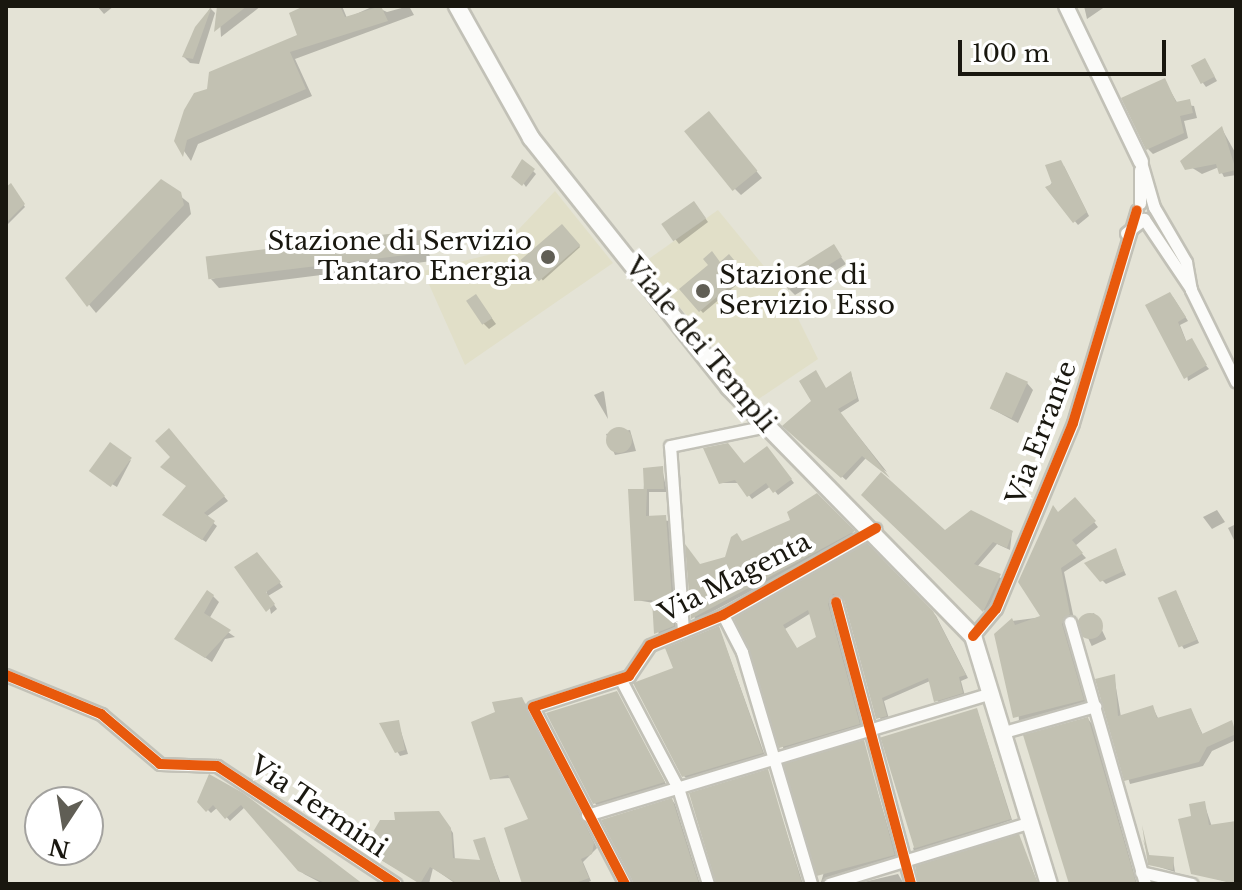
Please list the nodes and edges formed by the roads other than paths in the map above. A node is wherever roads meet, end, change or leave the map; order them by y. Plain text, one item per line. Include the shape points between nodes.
1 (457, 6) edge
2 (1066, 6) edge
3 (1141, 162) junction
4 (1154, 207) junction
5 (1140, 211) junction
6 (1191, 290) junction
7 (1236, 382) edge
8 (767, 426) junction
9 (876, 528) junction
10 (836, 602) dead end
11 (723, 615) junction
12 (1070, 622) dead end
13 (683, 631) junction
14 (973, 636) junction
15 (6, 675) edge
16 (621, 680) junction
17 (992, 693) junction
18 (1095, 706) junction
19 (870, 731) junction
20 (1004, 732) junction
21 (775, 759) junction
22 (678, 788) junction
23 (587, 815) junction
24 (1030, 822) junction
25 (905, 861) junction
26 (1143, 878) edge
27 (396, 884) edge
28 (625, 884) edge
29 (708, 884) edge
30 (811, 884) edge
31 (829, 884) edge
32 (911, 884) edge
33 (1049, 884) edge
34 (1192, 884) edge

1 - 8 main road, Viale dei Templi via 531,138
2 - 3 street
3 - 4 street
3 - 5 street
4 - 5 street
4 - 6 street via 1186,262
5 - 6 street
5 - 14 street, Via Errante via 1126,233 1073,423 996,609
6 - 7 street
8 - 9 main road, Viale dei Templi
8 - 13 street, Via Magenta via 670,446
9 - 11 street, Via Magenta
9 - 14 main road, Viale dei Templi
10 - 19 street
11 - 13 street, Via Magenta
11 - 21 street via 742,652
12 - 18 street
13 - 16 street, Via Magenta via 650,645
14 - 17 main road, Viale dei Templi
15 - 27 street, Via Termini via 101,714 160,764 217,766
16 - 22 street
16 - 23 street via 533,707
17 - 19 street
17 - 20 main road, Viale dei Templi
18 - 20 street
18 - 26 street
19 - 21 street
19 - 25 street
20 - 24 main road, Viale dei Templi
21 - 22 street
21 - 30 street
22 - 23 street
22 - 29 street
23 - 28 street
24 - 25 street
24 - 33 main road, Viale dei Templi
25 - 31 street
25 - 32 street
26 - 34 street

